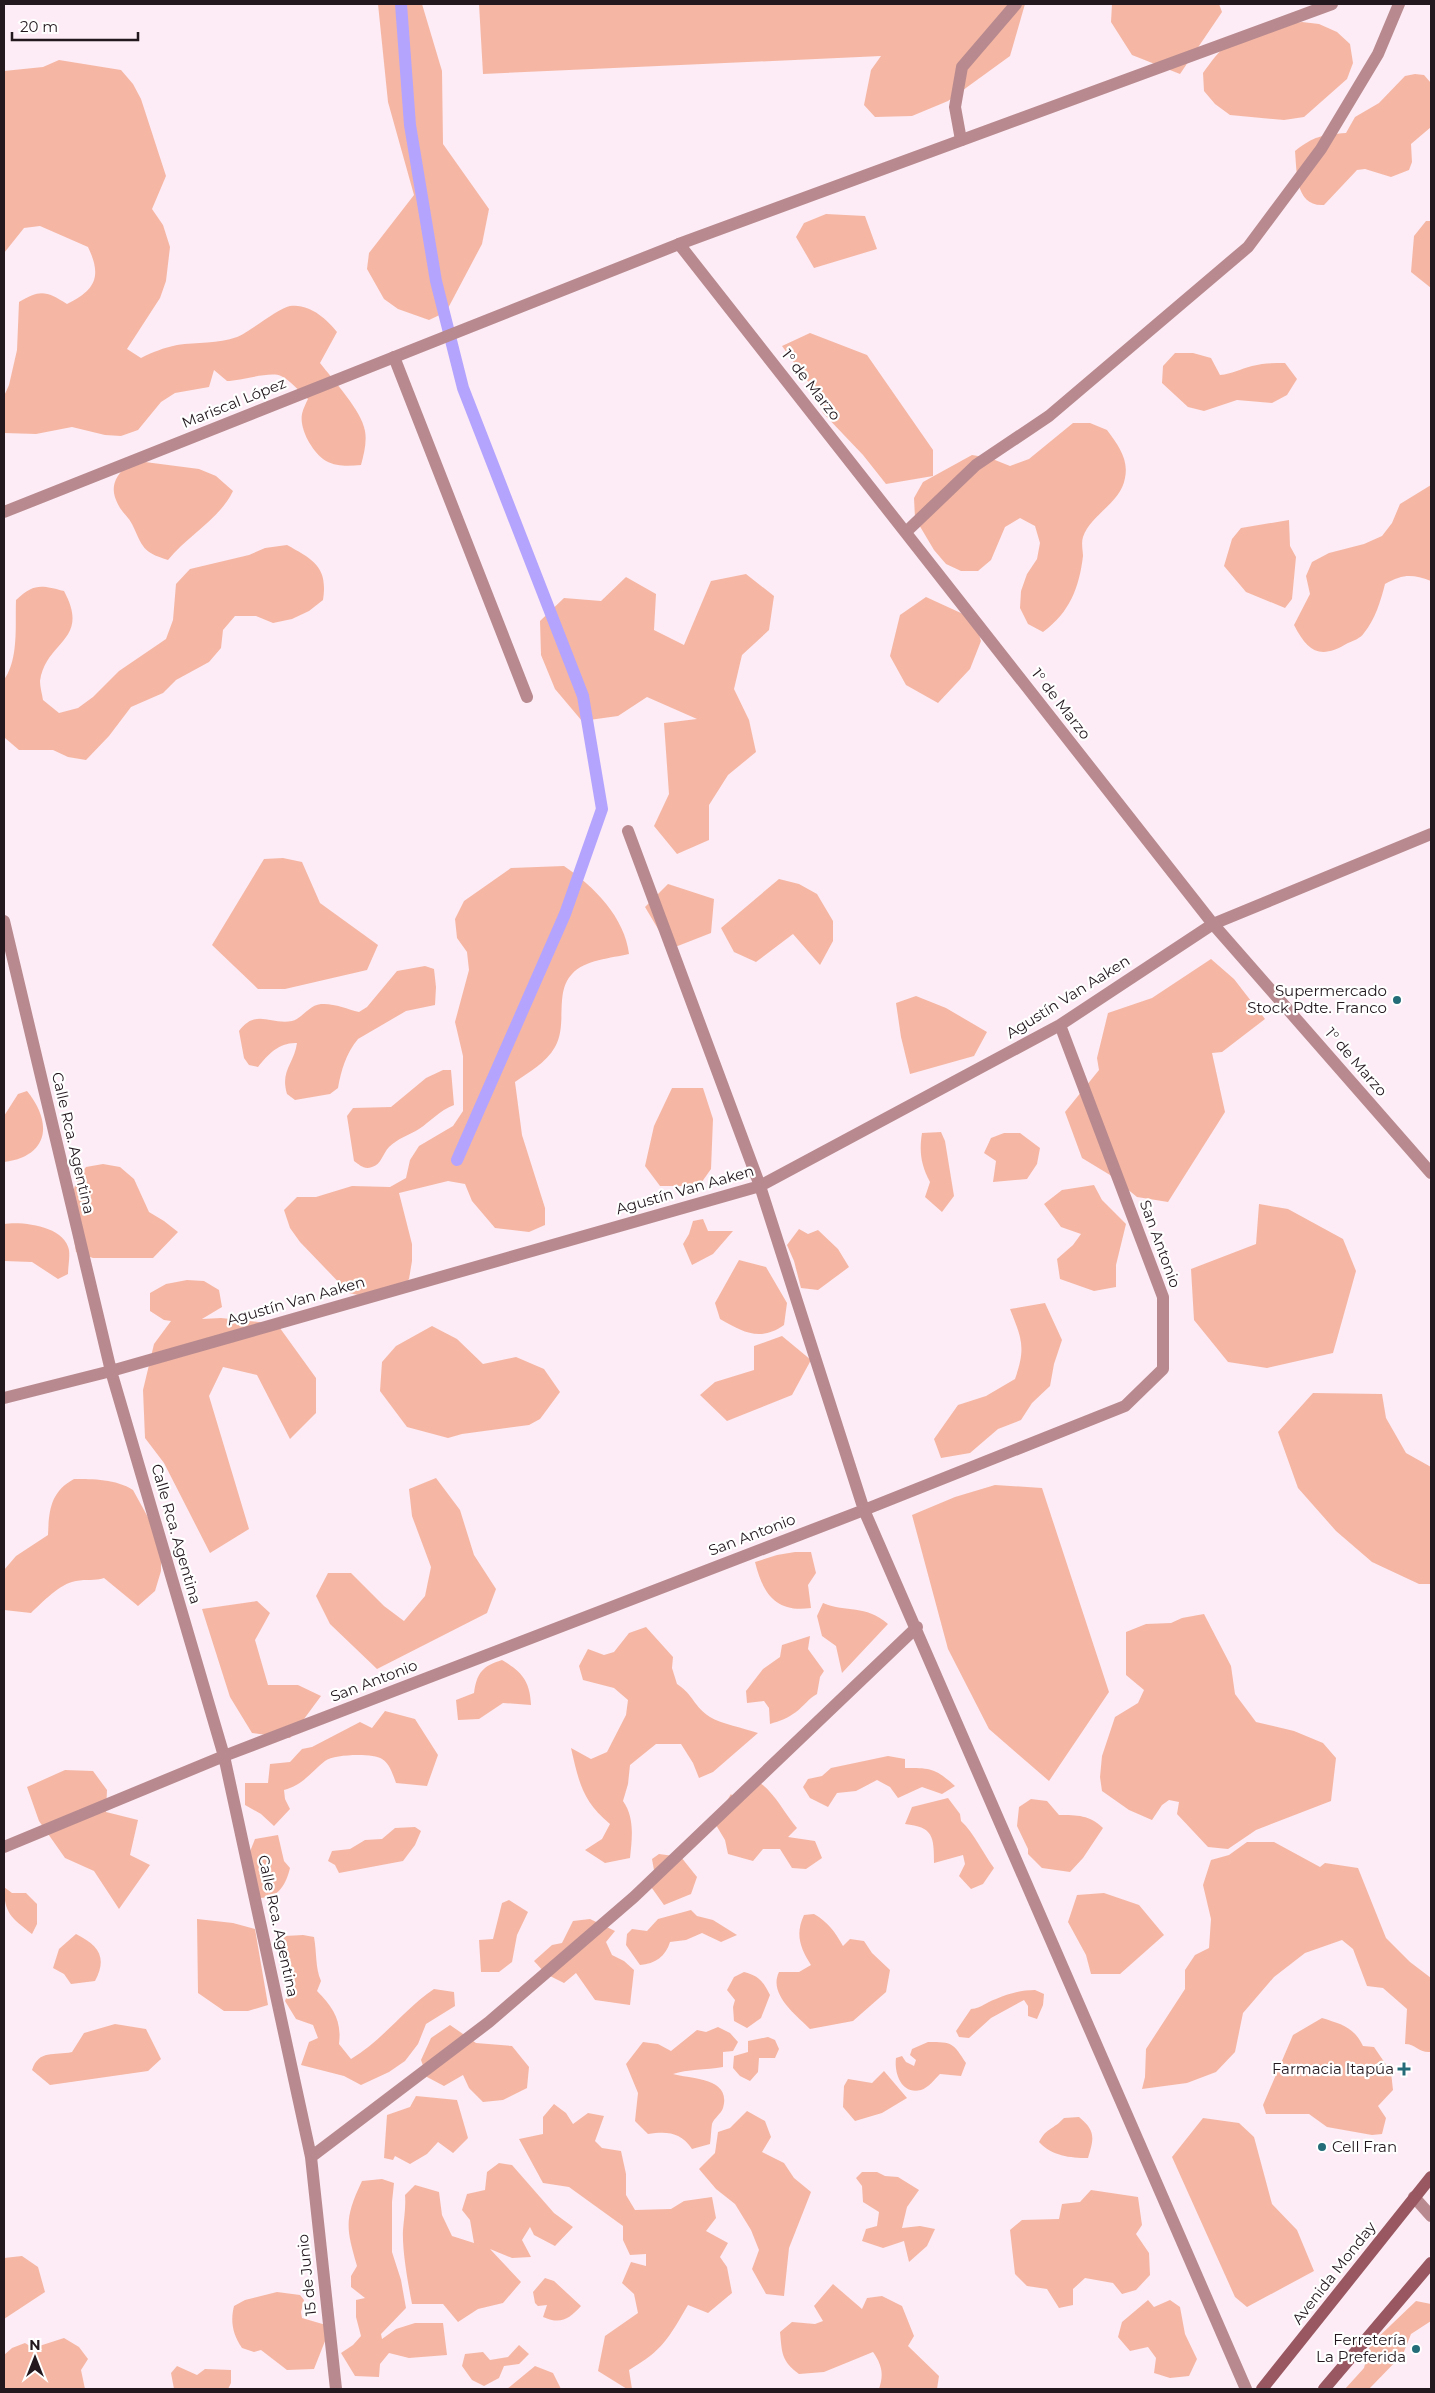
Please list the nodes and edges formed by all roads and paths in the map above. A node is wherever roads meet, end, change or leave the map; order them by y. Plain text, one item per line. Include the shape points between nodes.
1 (1016, 4) edge
2 (1332, 4) edge
3 (1399, 4) edge
4 (1305, 9) edge
5 (961, 140) junction
6 (679, 244) junction
7 (394, 357) junction
8 (4, 512) edge
9 (906, 532) junction
10 (527, 697) dead end
11 (628, 831) dead end
12 (1431, 834) edge
13 (4, 921) edge
14 (1213, 924) junction
15 (1060, 1025) junction
16 (1431, 1173) edge
17 (760, 1186) junction
18 (111, 1371) junction
19 (4, 1398) edge
20 (864, 1510) junction
21 (917, 1627) junction
22 (224, 1756) junction
23 (4, 1847) edge
24 (311, 2157) junction
25 (1431, 2177) edge
26 (1414, 2197) junction
27 (1431, 2216) edge
28 (1431, 2263) edge
29 (336, 2389) edge
30 (1246, 2389) edge
31 (1262, 2389) edge
32 (1324, 2389) edge

1 - 5 street via 962,67 955,108
2 - 4 street, Mariscal López
3 - 9 street via 1378,54 1321,149 1248,246 1048,416 976,464
4 - 5 street, Mariscal López
5 - 6 street, Mariscal López
6 - 7 street, Mariscal López
6 - 9 street, 1° de Marzo
7 - 8 street, Mariscal López
7 - 10 street
9 - 14 street, 1° de Marzo
11 - 17 street
12 - 14 street, Agustín Van Aaken
13 - 18 street, Calle Rca. Agentina
14 - 15 street, Agustín Van Aaken
14 - 16 street, 1° de Marzo
15 - 17 street, Agustín Van Aaken
15 - 20 street, San Antonio via 1163,1297 1163,1369 1125,1406
17 - 18 street, Agustín Van Aaken
17 - 20 street
18 - 19 street, Agustín Van Aaken
18 - 22 street, Calle Rca. Agentina
20 - 21 street
20 - 22 street, San Antonio
21 - 24 street via 627,1903 490,2022
21 - 30 street
22 - 23 street, San Antonio
22 - 24 street, Calle Rca. Agentina
24 - 29 street, 15 de Junio
25 - 26 main road, Avenida Monday
26 - 27 street
26 - 31 main road, Avenida Monday
28 - 32 main road

